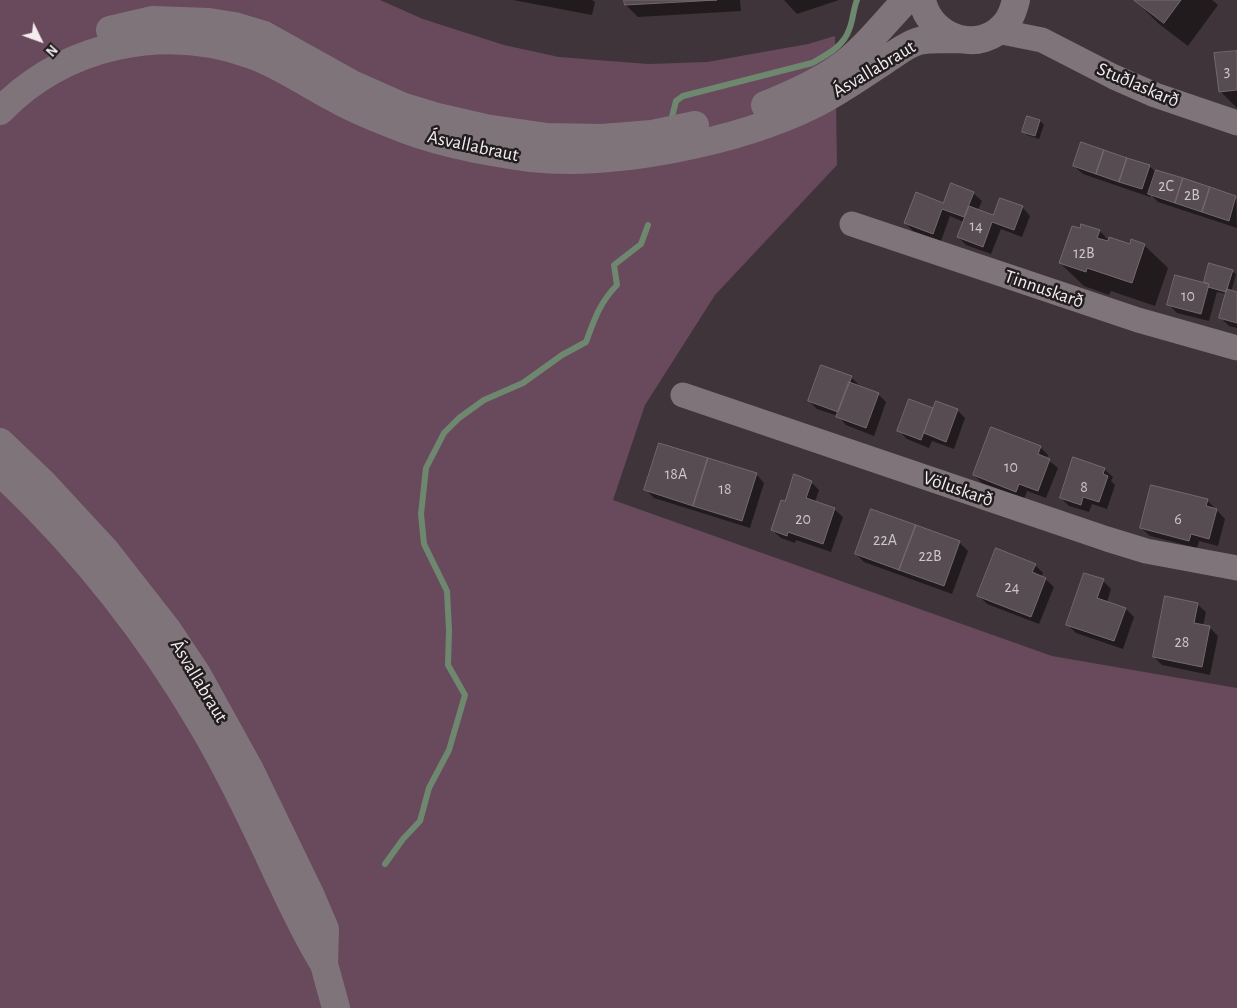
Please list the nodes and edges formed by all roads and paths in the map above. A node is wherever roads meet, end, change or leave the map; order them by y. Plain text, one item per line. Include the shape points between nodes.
1 (906, 0) edge
2 (922, 0) edge
3 (1016, 0) edge
4 (997, 31) junction
5 (960, 39) junction
6 (1042, 40) junction
7 (0, 87) edge
8 (0, 111) edge
9 (1237, 123) edge
10 (852, 224) dead end
11 (1237, 348) edge
12 (683, 395) dead end
13 (0, 442) edge
14 (0, 472) edge
15 (1237, 568) edge
16 (324, 964) junction
17 (336, 1008) edge

1 - 7 main road, Ásvallabraut via 838,68 791,95 739,115 652,134 602,138 547,137 437,117 376,96 264,35 209,22 153,20 124,26 42,57
2 - 5 main road via 932,23 945,34
3 - 4 main road via 1013,12
3 - 6 street, Stuðlaskarð
4 - 5 main road, Ásvallabraut via 973,40
4 - 6 street, Stuðlaskarð
5 - 8 main road, Ásvallabraut via 919,41 812,106 761,126 659,152 583,160 533,158 436,140 359,110 254,56 229,47 175,39 130,43 93,51 44,75
6 - 9 street, Stuðlaskarð via 1155,95
10 - 11 street, Tinnuskarð via 1138,320
12 - 15 street, Völuskarð via 1107,540 1146,551
13 - 16 main road, Ásvallabraut via 106,551 184,652 236,743 310,894 325,929
14 - 16 main road, Ásvallabraut via 86,562 152,646 202,725 250,816 306,936
16 - 17 main road, Ásvallabraut

